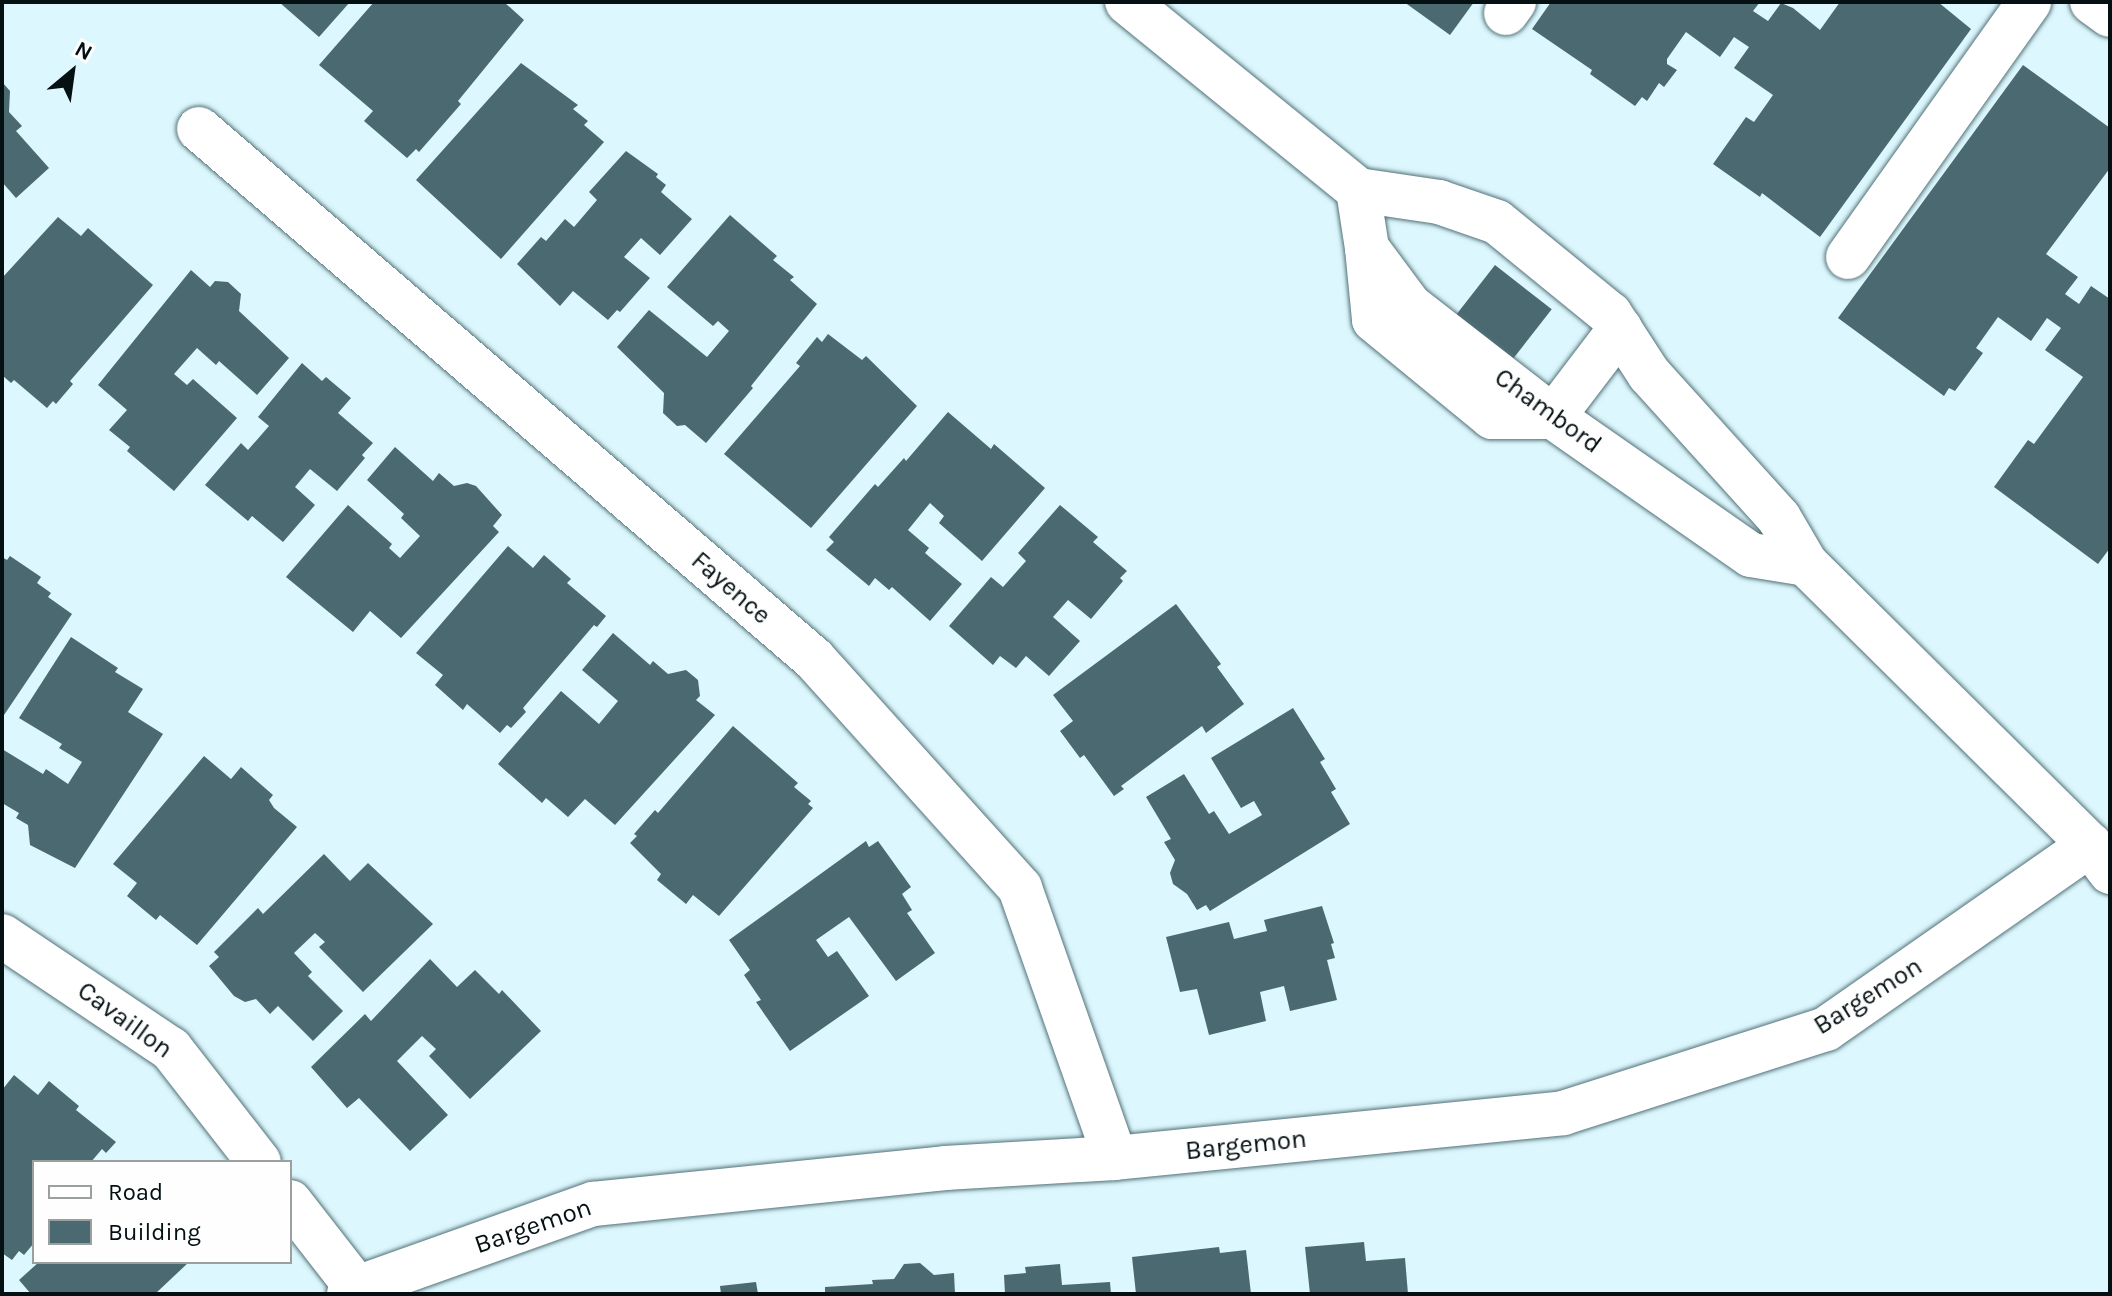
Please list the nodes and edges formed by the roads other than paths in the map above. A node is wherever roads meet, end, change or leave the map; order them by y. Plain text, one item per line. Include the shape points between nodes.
1 (1127, 2) edge
2 (2029, 2) edge
3 (2092, 2) edge
4 (2110, 15) edge
5 (199, 129) dead end
6 (1358, 190) junction
7 (1848, 257) dead end
8 (1620, 329) junction
9 (1553, 417) junction
10 (1806, 564) junction
11 (2100, 858) edge
12 (2, 936) edge
13 (1115, 1158) junction
14 (257, 1160) edge
15 (292, 1205) edge
16 (353, 1291) edge

1 - 6 street
2 - 7 street
3 - 4 street
5 - 13 street, Fayence via 814,659 1020,888
6 - 8 street via 1439,202 1497,222 1610,314
6 - 9 street, Chambord via 1367,248 1410,306
8 - 9 street
8 - 10 street via 1649,374 1779,518
9 - 10 street, Chambord via 1751,555
10 - 11 street
11 - 13 street, Bargemon via 1826,1029 1563,1113
12 - 14 street, Cavaillon via 171,1049
13 - 16 street, Bargemon via 945,1168 593,1204
15 - 16 street

